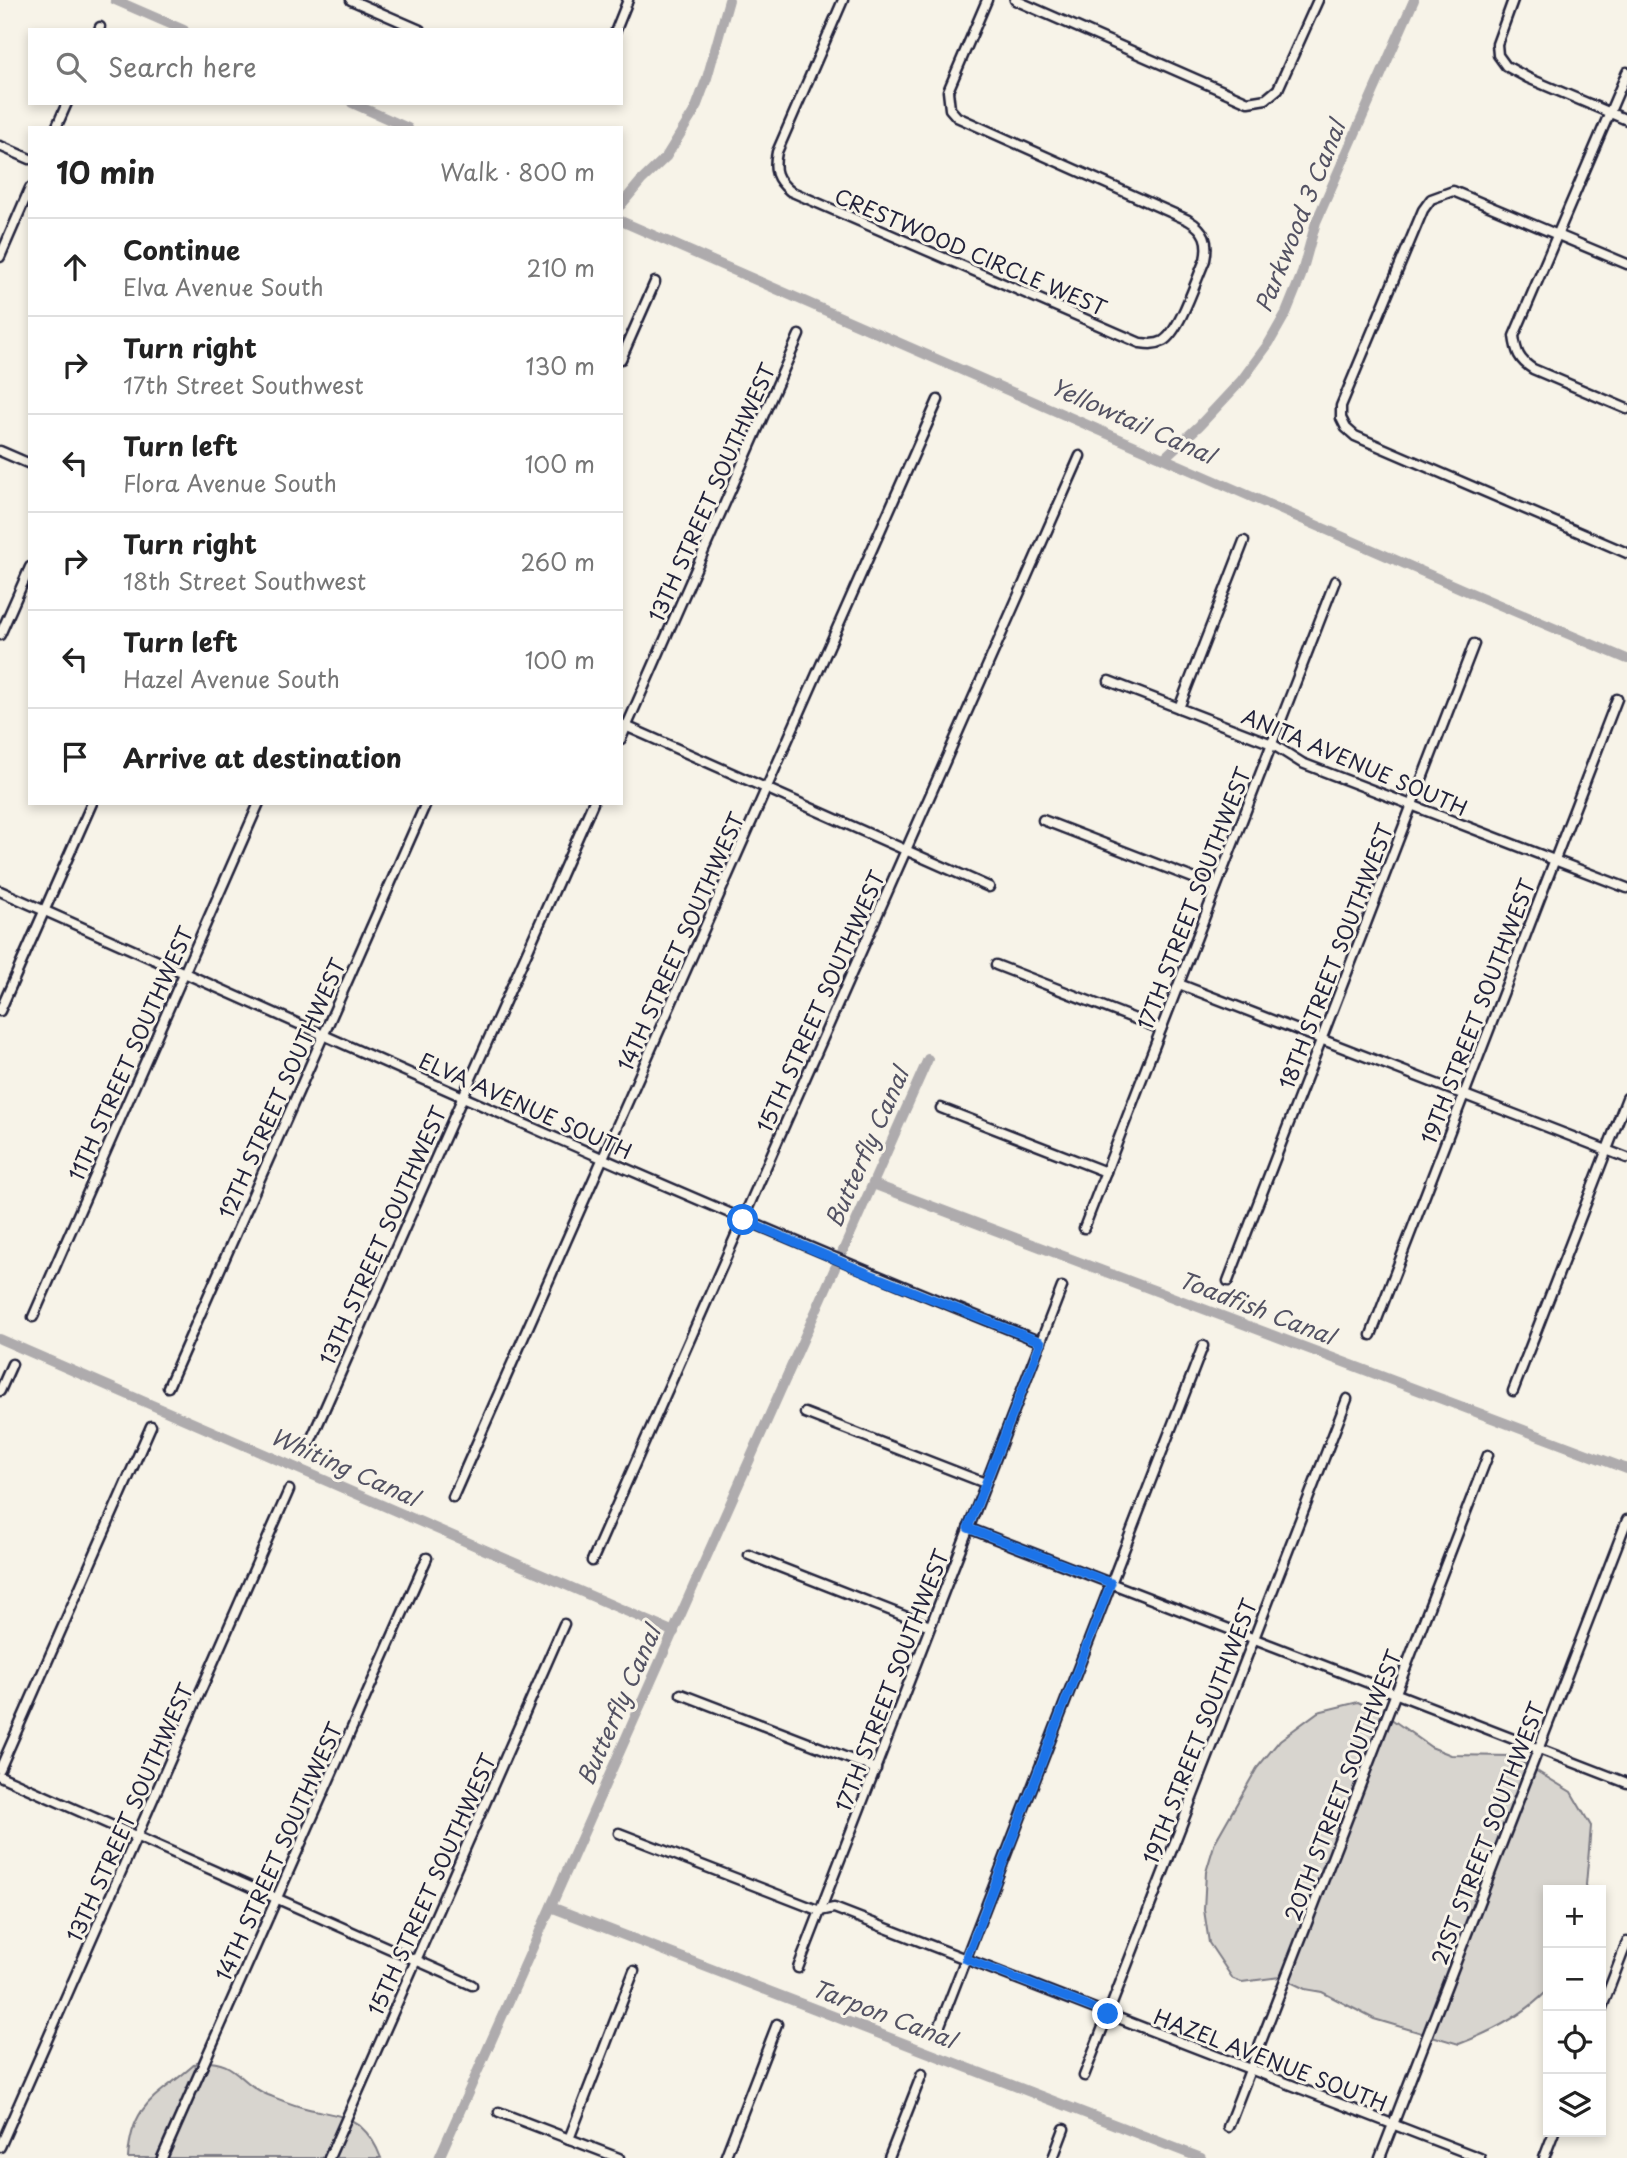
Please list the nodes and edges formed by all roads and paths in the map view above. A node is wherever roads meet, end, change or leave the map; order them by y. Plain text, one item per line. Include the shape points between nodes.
1 (351, 0) edge
2 (628, 0) edge
3 (843, 0) edge
4 (987, 0) edge
5 (1015, 0) edge
6 (1318, 0) edge
7 (1513, 0) edge
8 (415, 28) edge
9 (617, 28) edge
10 (1627, 72) edge
11 (66, 105) edge
12 (1610, 113) junction
13 (1627, 120) edge
14 (57, 126) edge
15 (0, 146) edge
16 (28, 158) edge
17 (28, 193) edge
18 (1558, 235) junction
19 (0, 257) edge
20 (1627, 264) edge
21 (655, 282) dead end
22 (799, 335) dead end
23 (623, 354) edge
24 (938, 400) dead end
25 (1627, 409) edge
26 (0, 451) edge
27 (1080, 456) dead end
28 (28, 463) edge
29 (1244, 541) dead end
30 (1627, 553) edge
31 (28, 572) edge
32 (1335, 581) dead end
33 (0, 635) edge
34 (1475, 644) dead end
35 (1110, 681) dead end
36 (1617, 699) dead end
37 (1179, 708) junction
38 (624, 725) edge
39 (1272, 744) junction
40 (767, 788) junction
41 (91, 805) edge
42 (258, 805) edge
43 (425, 805) edge
44 (592, 805) edge
45 (1412, 806) junction
46 (1043, 820) dead end
47 (905, 850) junction
48 (1554, 860) junction
49 (989, 887) dead end
50 (1216, 887) junction
51 (1627, 888) edge
52 (0, 891) edge
53 (44, 911) junction
54 (996, 965) dead end
55 (184, 973) junction
56 (1179, 984) junction
57 (0, 1011) edge
58 (1161, 1029) junction
59 (323, 1034) junction
60 (1321, 1040) junction
61 (1465, 1095) junction
62 (463, 1096) junction
63 (1627, 1098) edge
64 (941, 1108) dead end
65 (1605, 1150) junction
66 (603, 1158) junction
67 (1627, 1158) edge
68 (1106, 1172) junction
69 (743, 1220) junction
70 (1084, 1228) dead end
71 (1228, 1281) dead end
72 (1062, 1287) dead end
73 (33, 1317) dead end
74 (1371, 1335) dead end
75 (1041, 1342) junction
76 (1203, 1346) dead end
77 (12, 1364) dead end
78 (168, 1387) dead end
79 (0, 1391) edge
80 (1513, 1391) dead end
81 (1347, 1399) dead end
82 (805, 1413) dead end
83 (151, 1426) dead end
84 (306, 1451) dead end
85 (1488, 1455) dead end
86 (985, 1483) junction
87 (289, 1490) dead end
88 (453, 1497) dead end
89 (1627, 1520) edge
90 (968, 1528) junction
91 (748, 1555) dead end
92 (427, 1558) dead end
93 (592, 1561) dead end
94 (1111, 1583) junction
95 (564, 1624) dead end
96 (930, 1626) junction
97 (1254, 1638) junction
98 (681, 1694) dead end
99 (1396, 1694) junction
100 (1539, 1749) junction
101 (0, 1769) edge
102 (876, 1769) junction
103 (0, 1776) edge
104 (1627, 1783) edge
105 (619, 1833) dead end
106 (136, 1837) junction
107 (275, 1899) junction
108 (820, 1912) junction
109 (1627, 1942) edge
110 (966, 1959) junction
111 (416, 1961) junction
112 (798, 1968) dead end
113 (634, 1971) dead end
114 (472, 1985) dead end
115 (1606, 1997) edge
116 (1108, 2014) junction
117 (777, 2024) dead end
118 (940, 2025) dead end
119 (1251, 2070) junction
120 (922, 2074) dead end
121 (1084, 2076) dead end
122 (499, 2112) dead end
123 (1393, 2125) junction
124 (1228, 2127) dead end
125 (1064, 2129) dead end
126 (1552, 2137) edge
127 (569, 2139) junction
128 (0, 2147) edge
129 (162, 2158) edge
130 (329, 2158) edge
131 (619, 2158) edge
132 (725, 2158) edge
133 (889, 2158) edge
134 (1053, 2158) edge
135 (1380, 2158) edge
136 (1480, 2158) edge
137 (1544, 2158) edge

1 - 8 street
2 - 9 street
3 - 4 street, CRESTWOOD CIRCLE WEST via 777,152 774,167 778,181 790,191 1140,343 1164,340 1173,331 1205,260 1205,236 1199,227 957,117 950,108 948,91
5 - 6 street via 1248,102 1266,99 1278,89
7 - 12 street via 1498,39 1499,55 1506,66
10 - 12 street
11 - 14 street
12 - 13 street
12 - 18 street
15 - 16 street
17 - 19 street
18 - 20 street
18 - 25 street via 1514,336 1516,351 1533,369
18 - 30 street via 1453,191 1432,199 1423,210 1355,370 1341,418 1354,436
21 - 23 street
22 - 38 street, 13TH STREET SOUTHWEST
24 - 40 street, 14TH STREET SOUTHWEST
26 - 28 street
27 - 47 street, 15TH STREET SOUTHWEST
29 - 37 street
31 - 33 street
32 - 39 street, 17TH STREET SOUTHWEST
34 - 45 street, 18TH STREET SOUTHWEST
35 - 37 street, ANITA AVENUE SOUTH
36 - 48 street, 19TH STREET SOUTHWEST
37 - 39 street, ANITA AVENUE SOUTH
38 - 40 street
39 - 45 street, ANITA AVENUE SOUTH via 1302,762
39 - 50 street, 17TH STREET SOUTHWEST
40 - 47 street
40 - 66 street, 14TH STREET SOUTHWEST
41 - 53 street
42 - 55 street, 11TH STREET SOUTHWEST
43 - 59 street, 12TH STREET SOUTHWEST
44 - 62 street, 13TH STREET SOUTHWEST
45 - 48 street, ANITA AVENUE SOUTH
45 - 60 street, 18TH STREET SOUTHWEST
46 - 50 street
47 - 49 street
47 - 69 street, 15TH STREET SOUTHWEST
48 - 51 street, ANITA AVENUE SOUTH
48 - 61 street, 19TH STREET SOUTHWEST
50 - 56 street, 17TH STREET SOUTHWEST
52 - 53 street, ELVA AVENUE SOUTH
53 - 55 street, ELVA AVENUE SOUTH
53 - 57 street
54 - 58 street
55 - 59 street, ELVA AVENUE SOUTH
55 - 73 street, 11TH STREET SOUTHWEST
56 - 58 street, 17TH STREET SOUTHWEST
56 - 60 street
58 - 68 street, 17TH STREET SOUTHWEST
59 - 62 street, ELVA AVENUE SOUTH
59 - 78 street, 12TH STREET SOUTHWEST
60 - 61 street
60 - 71 street, 18TH STREET SOUTHWEST
61 - 65 street
61 - 74 street, 19TH STREET SOUTHWEST
62 - 66 street, ELVA AVENUE SOUTH
62 - 84 street, 13TH STREET SOUTHWEST
63 - 65 street
64 - 68 street
65 - 67 street
65 - 80 street
66 - 69 street, ELVA AVENUE SOUTH
66 - 88 street, 14TH STREET SOUTHWEST
68 - 70 street, 17TH STREET SOUTHWEST
69 - 75 street, ELVA AVENUE SOUTH
69 - 93 street, 15TH STREET SOUTHWEST
72 - 75 street, 17TH STREET SOUTHWEST
75 - 86 street, 17TH STREET SOUTHWEST
76 - 94 street
77 - 79 street
81 - 97 street, 19TH STREET SOUTHWEST
82 - 86 street
83 - 101 street
85 - 99 street, 20TH STREET SOUTHWEST
86 - 90 street, 17TH STREET SOUTHWEST
87 - 106 street, 13TH STREET SOUTHWEST
89 - 100 street, 21ST STREET SOUTHWEST
90 - 94 street
90 - 96 street, 17TH STREET SOUTHWEST
91 - 96 street
92 - 107 street, 14TH STREET SOUTHWEST
94 - 97 street
94 - 110 street
95 - 111 street, 15TH STREET SOUTHWEST
96 - 102 street, 17TH STREET SOUTHWEST
97 - 99 street
97 - 116 street, 19TH STREET SOUTHWEST
98 - 102 street
99 - 100 street
99 - 119 street, 20TH STREET SOUTHWEST
100 - 104 street
100 - 123 street, 21ST STREET SOUTHWEST
102 - 108 street, 17TH STREET SOUTHWEST
103 - 106 street
105 - 108 street, HAZEL AVENUE SOUTH
106 - 107 street
106 - 128 street, 13TH STREET SOUTHWEST
107 - 111 street
107 - 129 street, 14TH STREET SOUTHWEST
108 - 110 street, HAZEL AVENUE SOUTH via 834,1908
108 - 112 street, 17TH STREET SOUTHWEST
109 - 115 street
110 - 116 street, HAZEL AVENUE SOUTH
110 - 118 street
111 - 114 street
111 - 130 street, 15TH STREET SOUTHWEST
113 - 127 street
116 - 119 street, HAZEL AVENUE SOUTH
116 - 121 street, 19TH STREET SOUTHWEST
117 - 132 street
119 - 123 street, HAZEL AVENUE SOUTH
119 - 124 street, 20TH STREET SOUTHWEST
120 - 133 street
122 - 127 street
123 - 135 street, 21ST STREET SOUTHWEST
123 - 136 street, HAZEL AVENUE SOUTH
125 - 134 street
126 - 137 street
127 - 131 street

